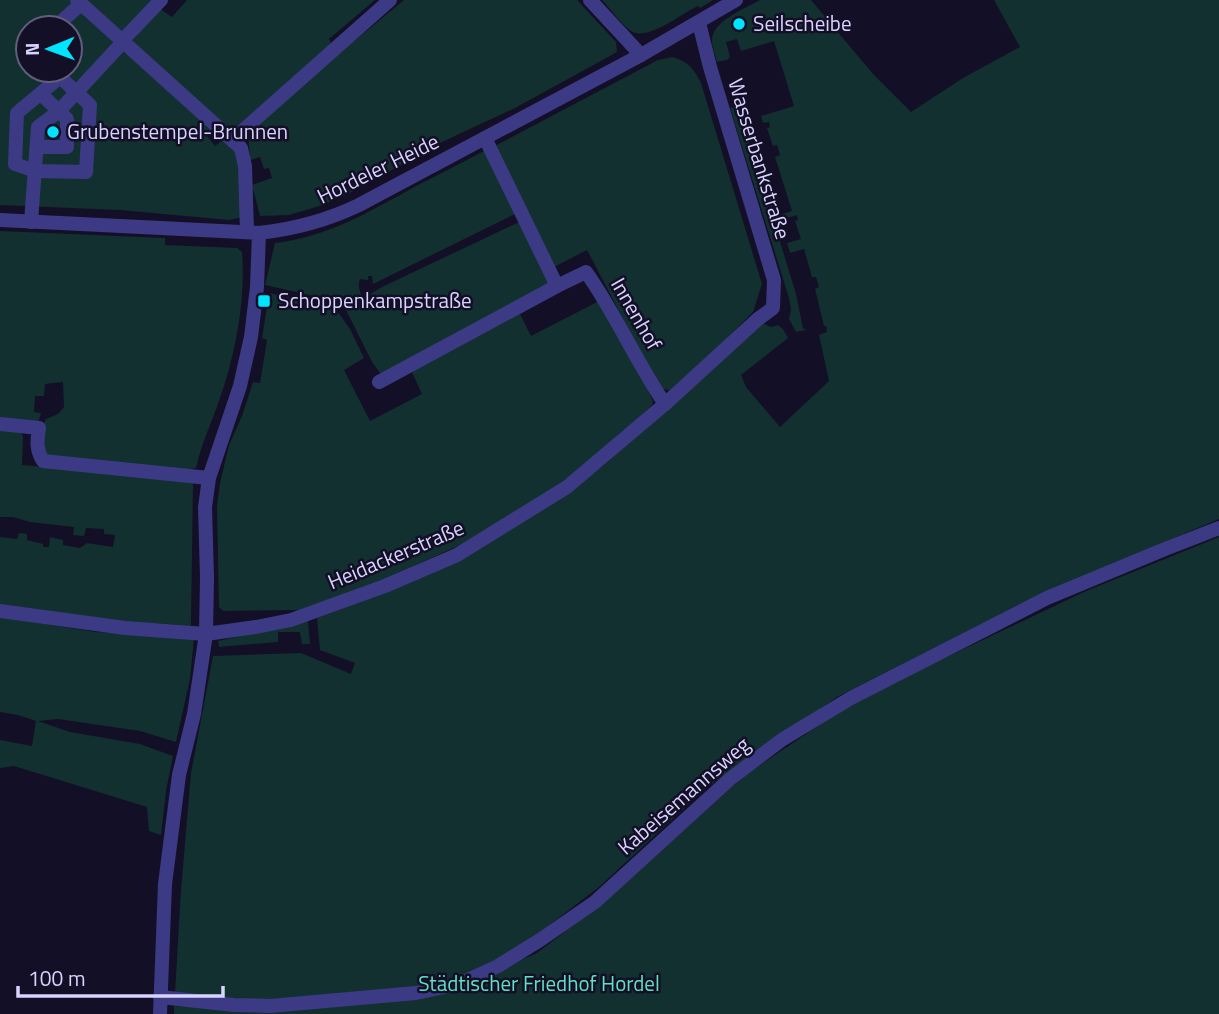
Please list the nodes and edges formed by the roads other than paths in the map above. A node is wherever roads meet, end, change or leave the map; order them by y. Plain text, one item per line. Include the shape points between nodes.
1 (161, 0) edge
2 (390, 0) edge
3 (590, 0) edge
4 (736, 0) edge
5 (79, 2) edge
6 (699, 23) junction
7 (122, 41) junction
8 (641, 55) junction
9 (77, 93) junction
10 (41, 94) junction
11 (59, 111) junction
12 (67, 124) junction
13 (89, 124) junction
14 (16, 135) junction
15 (485, 138) junction
16 (232, 140) junction
17 (37, 141) junction
18 (67, 147) junction
19 (35, 172) junction
20 (86, 172) junction
21 (0, 220) edge
22 (31, 222) junction
23 (253, 232) junction
24 (557, 286) junction
25 (773, 308) joint
26 (379, 382) dead end
27 (665, 404) junction
28 (0, 424) edge
29 (209, 478) junction
30 (1219, 528) edge
31 (0, 611) edge
32 (206, 634) junction
33 (160, 997) junction
34 (160, 1014) edge

1 - 7 street
2 - 16 street
3 - 8 street
4 - 6 street, Hordeler Heide
5 - 7 street
6 - 8 street, Hordeler Heide
6 - 25 street, Wasserbankstraße via 774,280
7 - 9 street
7 - 16 street
8 - 15 street, Hordeler Heide
9 - 10 street via 60,77
9 - 11 street
9 - 13 street via 90,105
10 - 11 street
10 - 14 street via 17,113
11 - 12 street
11 - 17 street via 38,127
12 - 13 street
12 - 18 street
13 - 20 street
14 - 17 street
14 - 19 street via 15,164
15 - 23 street, Hordeler Heide via 337,215 293,228
15 - 24 street
16 - 23 street via 241,148
17 - 18 street
17 - 19 street
18 - 20 street
19 - 20 street
19 - 22 street
21 - 22 street, Hordeler Heide
22 - 23 street, Hordeler Heide
23 - 29 street via 257,287 251,337
24 - 26 street, Innenhof
24 - 27 street, Innenhof via 586,272
25 - 27 street, Heidackerstraße
27 - 32 street, Heidackerstraße via 567,487 457,555 291,620
28 - 29 street via 39,428 38,454 43,461
29 - 32 street
30 - 33 street, Kabeisemannsweg via 1047,598 850,698 783,739 730,779 595,902 540,940 459,984 416,993 270,1006
31 - 32 street, Heidackerstraße
32 - 33 street via 179,775 165,884
33 - 34 street

